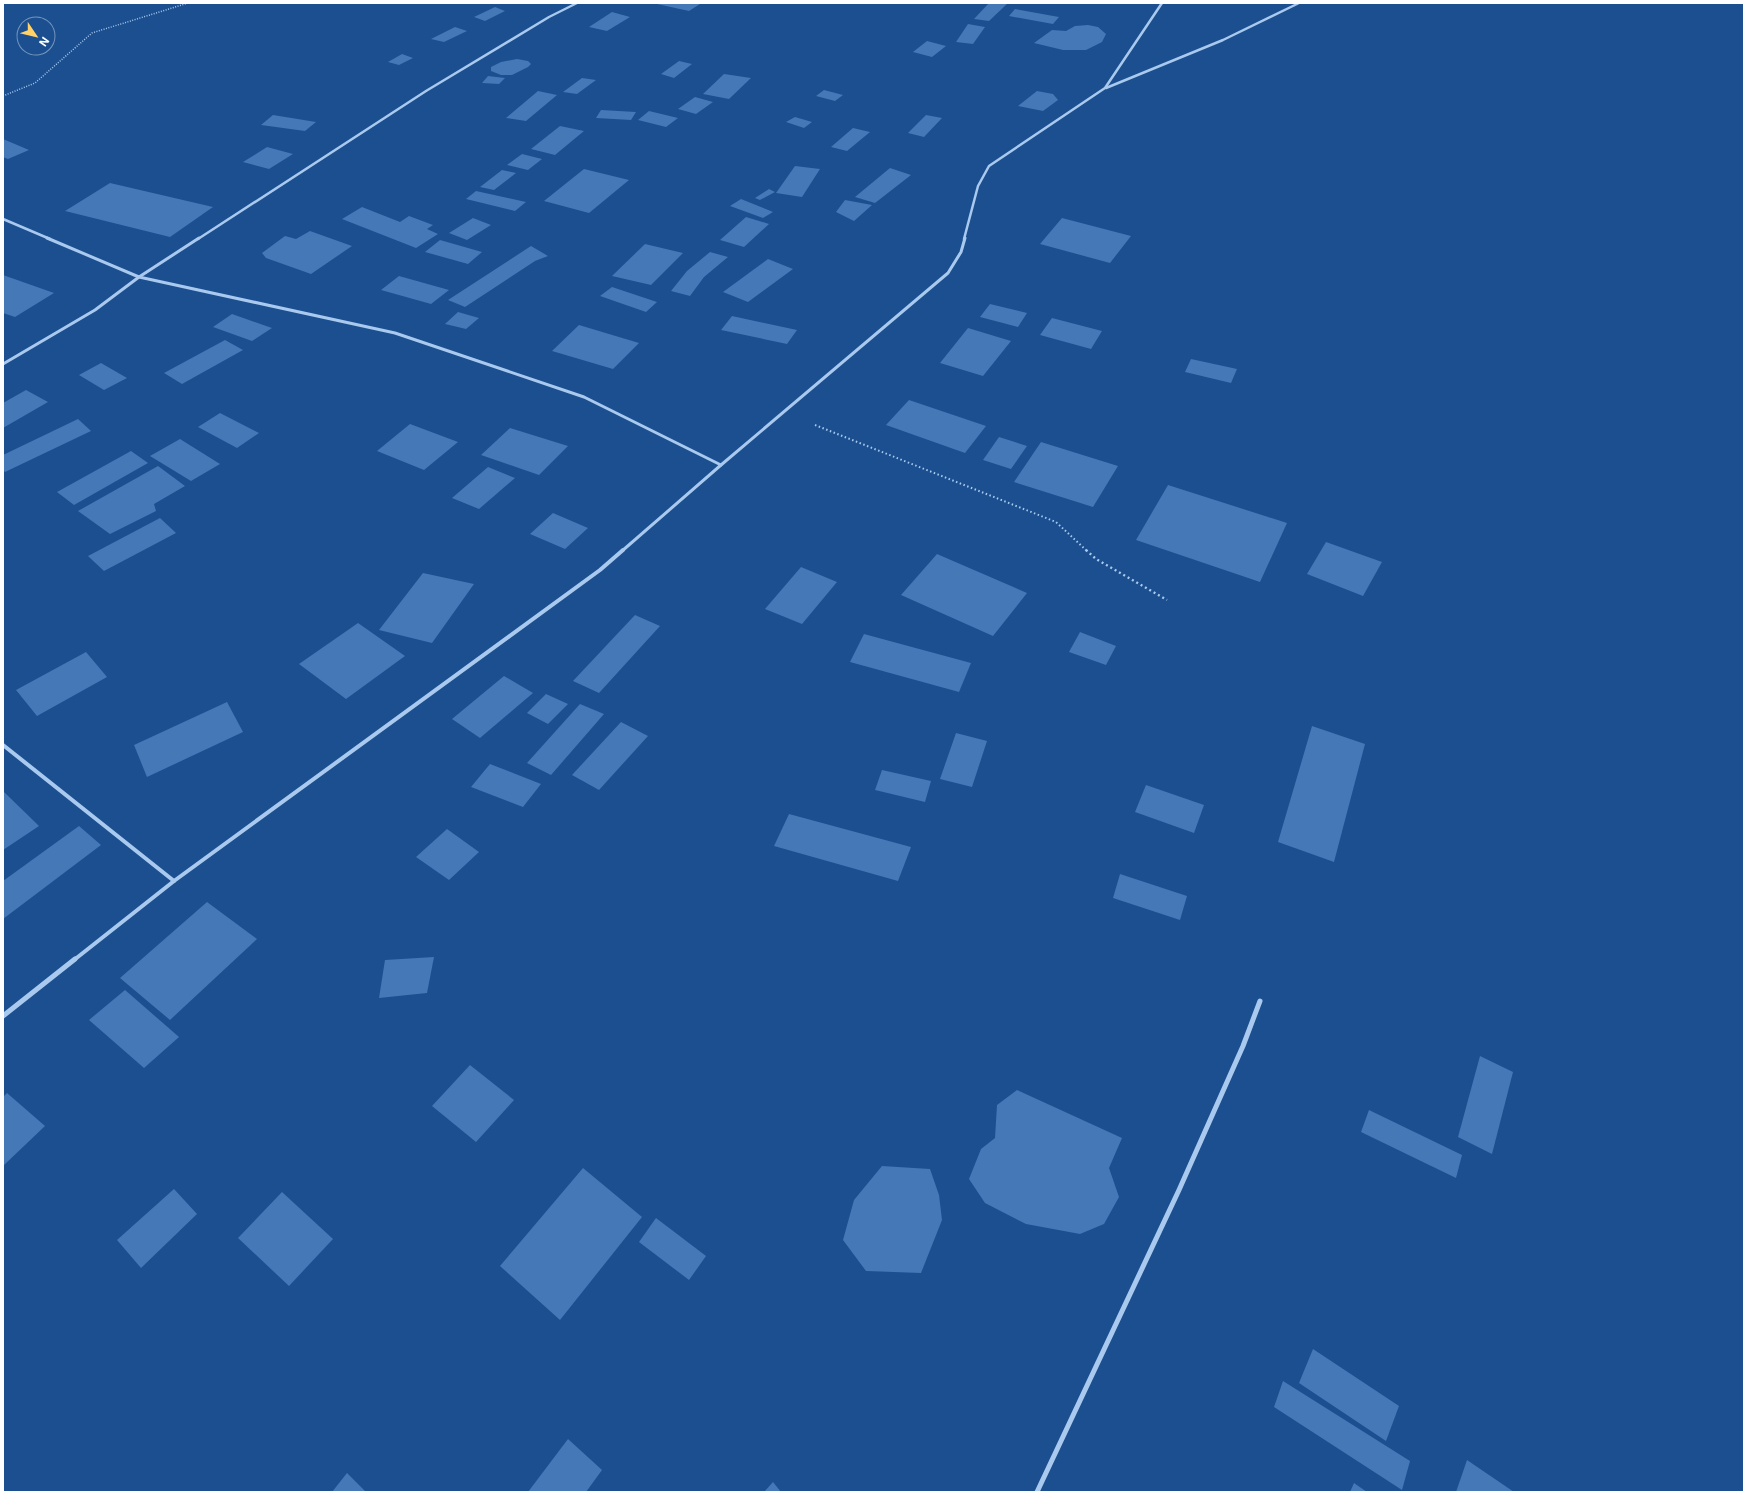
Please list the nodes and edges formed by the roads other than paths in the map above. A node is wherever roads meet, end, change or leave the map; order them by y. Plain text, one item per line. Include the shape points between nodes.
1 (577, 3) edge
2 (1162, 3) edge
3 (1299, 3) edge
4 (1105, 88) junction
5 (3, 219) edge
6 (139, 276) junction
7 (3, 364) edge
8 (721, 465) junction
9 (3, 745) edge
10 (174, 881) junction
11 (1260, 1000) dead end
12 (3, 1016) edge
13 (1037, 1492) edge

1 - 6 street via 549,17 426,91
2 - 4 street
3 - 4 street via 1223,40
4 - 8 street via 989,166 978,186 961,252 948,273
5 - 6 street
6 - 7 street via 95,310
6 - 8 street via 395,333 584,397
8 - 10 street via 600,570
9 - 10 street
10 - 12 street
11 - 13 street via 1243,1046 1175,1197

